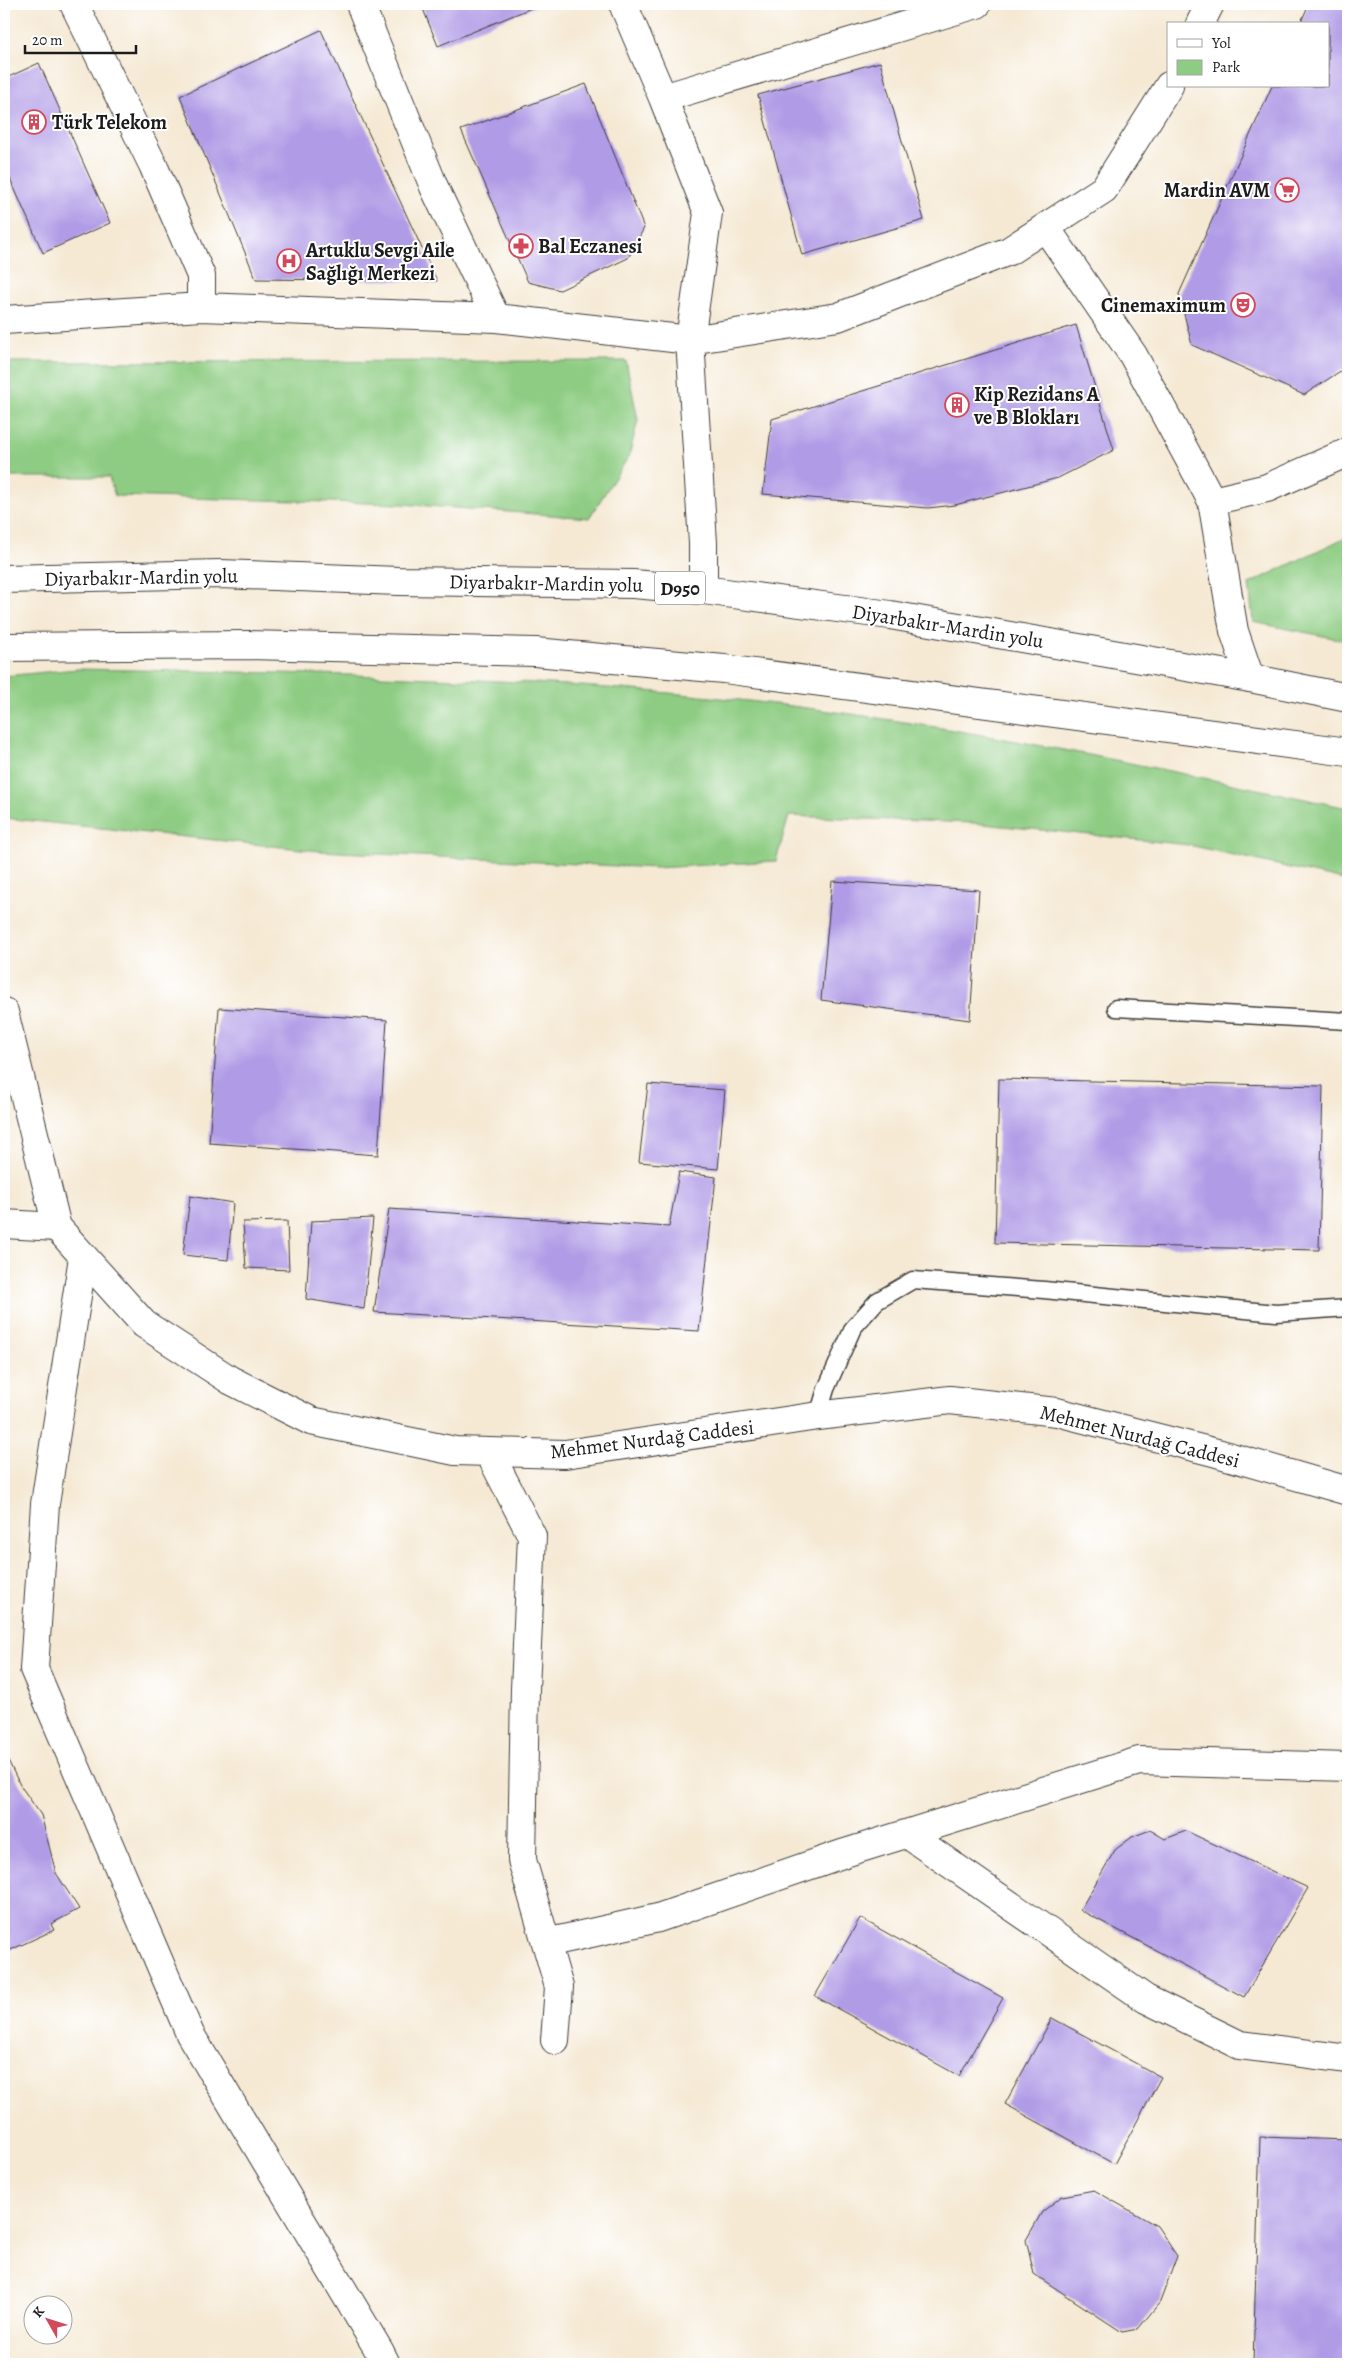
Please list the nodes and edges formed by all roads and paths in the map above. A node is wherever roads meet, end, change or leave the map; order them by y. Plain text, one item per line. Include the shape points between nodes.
1 (74, 4) edge
2 (360, 4) edge
3 (623, 4) edge
4 (977, 4) edge
5 (1210, 4) edge
6 (1201, 22) edge
7 (1168, 88) edge
8 (663, 98) junction
9 (1046, 228) junction
10 (201, 308) junction
11 (496, 318) junction
12 (4, 320) edge
13 (690, 340) junction
14 (1348, 452) edge
15 (1212, 500) junction
16 (4, 579) edge
17 (704, 590) junction
18 (4, 647) edge
19 (1250, 678) junction
20 (1348, 698) edge
21 (1348, 752) edge
22 (1116, 1008) dead end
23 (4, 1012) edge
24 (1348, 1021) edge
25 (4, 1224) edge
26 (57, 1227) junction
27 (83, 1257) junction
28 (1348, 1308) edge
29 (818, 1416) junction
30 (489, 1452) junction
31 (1348, 1491) edge
32 (1348, 1767) edge
33 (906, 1834) junction
34 (546, 1943) junction
35 (555, 2040) dead end
36 (1348, 2059) edge
37 (386, 2364) edge

1 - 10 main road via 153,164 201,276
2 - 11 main road via 434,187
3 - 8 main road
4 - 8 main road
5 - 6 main road
7 - 9 main road via 1104,189
8 - 13 main road via 708,214
9 - 13 main road via 1009,251 838,317
9 - 15 main road via 1134,355
10 - 11 main road
10 - 12 main road
11 - 13 main road
13 - 17 main road
14 - 15 main road via 1267,488
15 - 19 main road via 1234,631
16 - 17 main road, Diyarbakır-Mardin yolu / D950 via 220,574 398,581 633,584
17 - 19 main road, Diyarbakır-Mardin yolu / D950 via 890,616
18 - 21 main road via 247,645 535,652 724,669
19 - 20 main road, Diyarbakır-Mardin yolu / D950
22 - 24 lane
23 - 26 main road, Mehmet Nurdağ Caddesi
25 - 26 main road
26 - 27 main road, Mehmet Nurdağ Caddesi
27 - 30 main road, Mehmet Nurdağ Caddesi via 144,1324 230,1380 311,1421 455,1451
27 - 37 main road via 45,1504 34,1669 190,2034
28 - 29 lane via 1276,1313 913,1280 877,1301 853,1328 826,1389
29 - 30 main road, Mehmet Nurdağ Caddesi via 565,1454
29 - 31 main road, Mehmet Nurdağ Caddesi via 950,1400 1057,1412
30 - 34 main road via 532,1536 522,1860
32 - 33 main road via 1139,1761
33 - 34 main road via 658,1918
33 - 36 main road via 1146,1999 1240,2045
34 - 35 main road via 559,1987

